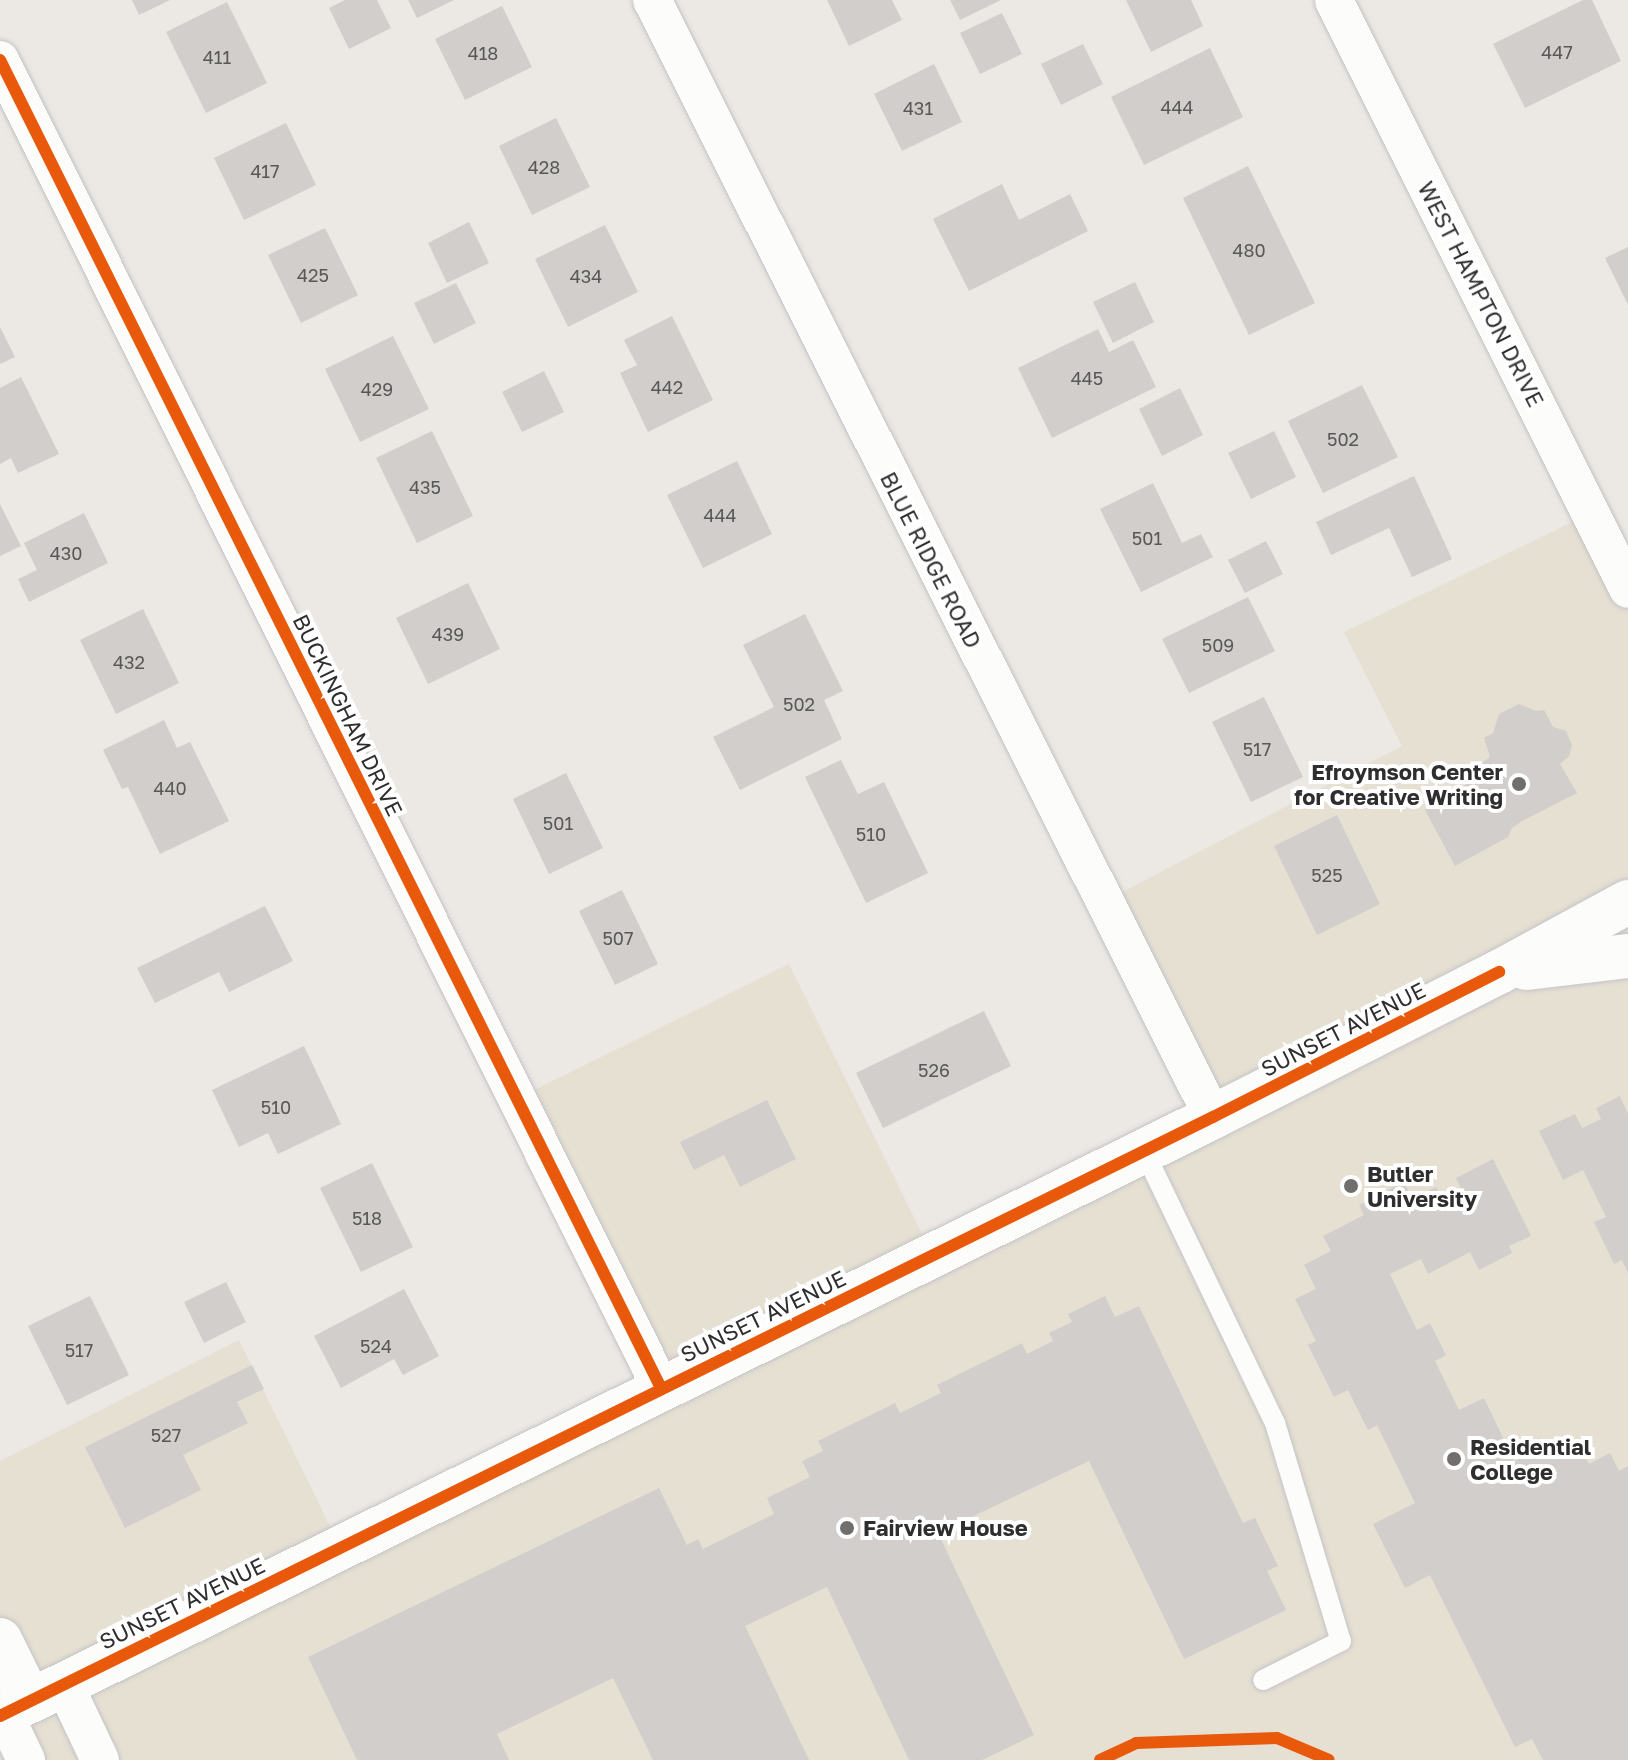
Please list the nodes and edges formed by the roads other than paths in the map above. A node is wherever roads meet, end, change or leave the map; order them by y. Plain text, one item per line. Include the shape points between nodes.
1 (652, 0) edge
2 (1334, 0) edge
3 (0, 60) edge
4 (1628, 589) edge
5 (1628, 902) edge
6 (1628, 956) edge
7 (1499, 972) junction
8 (1213, 1117) junction
9 (1144, 1151) junction
10 (661, 1388) junction
11 (0, 1640) edge
12 (1263, 1680) dead end
13 (24, 1704) edge
14 (26, 1760) edge
15 (100, 1760) edge

1 - 8 street, BLUE RIDGE ROAD
2 - 4 street, WEST HAMPTON DRIVE
3 - 10 street, BUCKINGHAM DRIVE
5 - 7 street, SUNSET AVENUE
6 - 7 street
7 - 8 street, SUNSET AVENUE
8 - 9 street, SUNSET AVENUE
9 - 10 street, SUNSET AVENUE
9 - 12 lane via 1275,1423 1341,1641
10 - 13 street, SUNSET AVENUE
11 - 13 street
13 - 14 street
13 - 15 street

